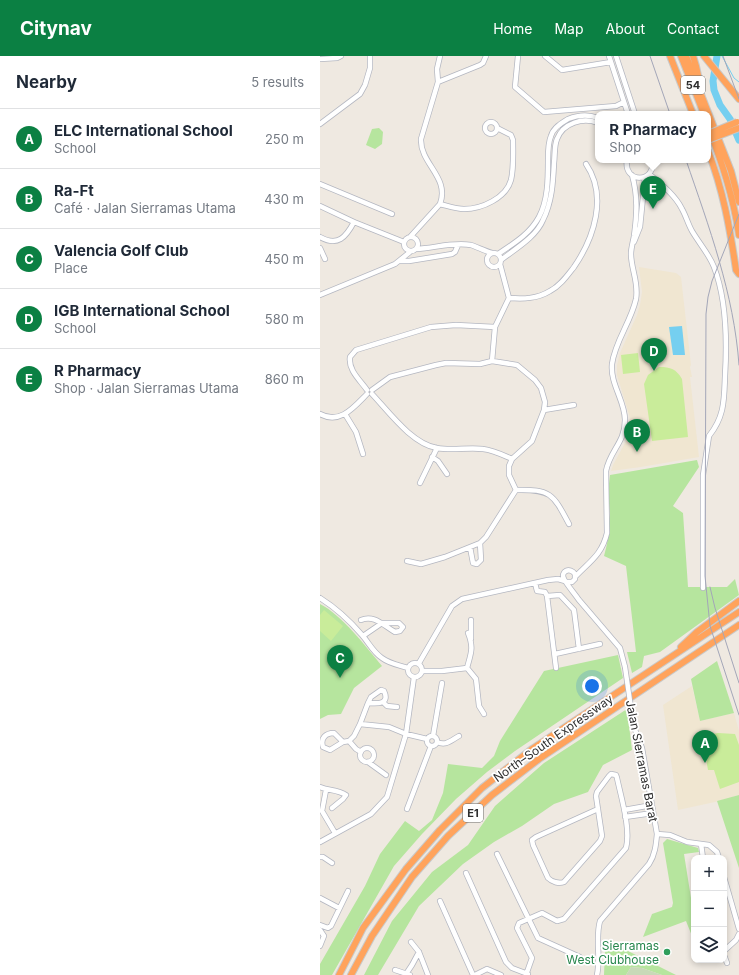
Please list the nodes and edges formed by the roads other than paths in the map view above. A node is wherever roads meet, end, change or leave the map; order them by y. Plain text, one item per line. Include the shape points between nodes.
1 (341, 56) edge
2 (370, 56) edge
3 (440, 56) edge
4 (486, 56) edge
5 (518, 56) edge
6 (545, 56) edge
7 (609, 56) edge
8 (616, 56) edge
9 (670, 56) edge
10 (681, 56) edge
11 (686, 56) edge
12 (693, 56) edge
13 (704, 57) edge
14 (320, 59) edge
15 (611, 62) junction
16 (438, 82) junction
17 (700, 90) junction
18 (739, 99) edge
19 (624, 102) junction
20 (627, 111) edge
21 (634, 111) edge
22 (692, 111) edge
23 (703, 111) edge
24 (708, 111) edge
25 (595, 117) edge
26 (711, 119) edge
27 (595, 122) edge
28 (320, 124) edge
29 (738, 124) edge
30 (497, 128) dead end
31 (711, 133) edge
32 (711, 134) edge
33 (711, 138) edge
34 (711, 160) edge
35 (626, 163) edge
36 (652, 163) edge
37 (656, 163) edge
38 (586, 164) dead end
39 (653, 166) junction
40 (731, 171) junction
41 (647, 175) junction
42 (632, 176) junction
43 (739, 182) edge
44 (320, 184) edge
45 (739, 202) edge
46 (440, 204) junction
47 (320, 206) edge
48 (392, 214) dead end
49 (354, 222) junction
50 (418, 229) junction
51 (739, 235) edge
52 (320, 237) edge
53 (410, 237) junction
54 (416, 241) junction
55 (404, 242) junction
56 (633, 243) junction
57 (458, 245) junction
58 (320, 248) edge
59 (405, 248) junction
60 (427, 248) junction
61 (416, 249) junction
62 (480, 250) junction
63 (410, 252) junction
64 (492, 253) junction
65 (498, 254) junction
66 (325, 258) dead end
67 (402, 259) junction
68 (487, 260) junction
69 (500, 262) junction
70 (494, 267) junction
71 (739, 274) edge
72 (502, 275) junction
73 (320, 295) edge
74 (509, 298) junction
75 (495, 328) junction
76 (492, 361) junction
77 (370, 392) junction
78 (574, 405) dead end
79 (544, 410) junction
80 (320, 414) edge
81 (345, 414) junction
82 (437, 448) junction
83 (363, 454) dead end
84 (432, 457) junction
85 (512, 459) junction
86 (447, 474) dead end
87 (420, 483) dead end
88 (516, 490) junction
89 (569, 524) dead end
90 (480, 543) junction
91 (470, 547) junction
92 (407, 561) dead end
93 (586, 566) junction
94 (572, 570) junction
95 (564, 574) junction
96 (575, 579) junction
97 (542, 581) junction
98 (566, 581) junction
99 (535, 583) junction
100 (703, 588) dead end
101 (574, 592) junction
102 (547, 596) junction
103 (320, 598) edge
104 (738, 602) edge
105 (737, 613) edge
106 (361, 620) dead end
107 (471, 620) dead end
108 (739, 625) edge
109 (468, 633) dead end
110 (364, 636) junction
111 (472, 642) junction
112 (600, 644) dead end
113 (579, 649) junction
114 (676, 653) junction
115 (555, 654) junction
116 (418, 664) junction
117 (408, 668) junction
118 (467, 668) junction
119 (556, 668) dead end
120 (422, 671) junction
121 (414, 677) junction
122 (442, 683) dead end
123 (383, 702) junction
124 (368, 703) junction
125 (397, 707) dead end
126 (484, 714) dead end
127 (360, 724) junction
128 (406, 734) junction
129 (433, 736) junction
130 (459, 736) dead end
131 (427, 739) junction
132 (349, 741) junction
133 (343, 742) junction
134 (437, 742) junction
135 (431, 746) junction
136 (361, 752) junction
137 (368, 762) junction
138 (386, 775) dead end
139 (320, 787) edge
140 (326, 790) junction
141 (652, 805) junction
142 (332, 808) dead end
143 (407, 809) dead end
144 (598, 809) junction
145 (624, 810) junction
146 (653, 813) junction
147 (625, 817) junction
148 (335, 834) junction
149 (656, 834) junction
150 (320, 842) edge
151 (701, 844) junction
152 (497, 854) dead end
153 (703, 855) edge
154 (718, 855) edge
155 (320, 857) edge
156 (332, 863) dead end
157 (466, 872) dead end
158 (727, 887) edge
159 (348, 891) dead end
160 (320, 898) edge
161 (440, 901) dead end
162 (339, 908) junction
163 (528, 920) junction
164 (320, 925) edge
165 (739, 929) edge
166 (320, 930) edge
167 (739, 934) edge
168 (411, 942) dead end
169 (320, 946) edge
170 (727, 948) edge
171 (419, 952) junction
172 (580, 957) dead end
173 (395, 970) dead end
174 (408, 974) edge
175 (339, 975) edge
176 (351, 975) edge
177 (428, 975) edge
178 (474, 975) edge
179 (501, 975) edge
180 (528, 975) edge
181 (597, 975) edge

1 - 14 street
2 - 28 street via 370,68 360,94
3 - 16 street
4 - 16 street via 480,65
5 - 19 street via 515,86 544,112 616,106
6 - 15 street via 562,70
7 - 15 street
8 - 21 street
9 - 22 highway
10 - 23 highway, 54
11 - 17 highway, 54
12 - 17 highway
13 - 18 highway
15 - 19 street
16 - 46 street via 421,144 441,181 443,197
17 - 24 highway, 54
19 - 20 street
25 - 65 street via 573,117 558,125 553,131 549,146 548,182 544,204 538,218 524,236
26 - 40 highway, 54
27 - 69 street via 576,122 560,133 555,143 551,197 543,222 532,235
29 - 31 highway, bridge
29 - 33 highway, bridge
30 - 46 street via 511,135 513,140 511,179 505,191 490,202 471,209 463,210
32 - 51 highway via 725,173
34 - 71 highway via 723,195 736,270
35 - 42 street
36 - 39 street
37 - 39 street
38 - 74 street via 594,180 597,212 594,229 584,252 570,273 550,292 528,299
39 - 41 street
40 - 43 highway
40 - 45 highway, 54
41 - 42 street
41 - 56 street via 640,227
41 - 100 street via 665,187 679,204 691,229 708,254 720,288 725,320 723,413 709,436 703,476
42 - 56 street via 637,198
44 - 48 street
46 - 50 street
47 - 49 street
49 - 52 street via 348,233 338,240
49 - 55 street
50 - 53 street
50 - 54 street
53 - 54 street
53 - 55 street
54 - 60 street
54 - 61 street
55 - 59 street
56 - 93 street via 631,254 636,298 612,366 623,406 624,432 607,463 605,542 596,557
57 - 60 street
57 - 62 street via 472,246
57 - 67 street via 452,254 409,261
58 - 66 street
59 - 63 street
59 - 67 street
60 - 61 street
61 - 63 street
62 - 64 street
62 - 68 street
63 - 67 street
64 - 65 street
64 - 68 street
65 - 69 street
67 - 73 street
68 - 70 street via 490,266
69 - 70 street
69 - 72 street
70 - 72 street
72 - 74 street
74 - 75 street
75 - 76 street
75 - 77 street via 456,325 431,327 356,350 350,357 350,365
76 - 77 street via 480,364 436,364 390,377
76 - 79 street via 517,365 528,373 541,388 545,402
77 - 81 street
77 - 82 street via 410,436
78 - 79 street
79 - 85 street via 532,442
80 - 81 street via 335,418
81 - 83 street via 356,432
82 - 84 street
82 - 85 street via 490,450
84 - 86 street
84 - 87 street
85 - 88 street via 508,474
88 - 89 street via 548,493
88 - 90 street
90 - 91 street
90 - 91 street via 481,560 477,564 473,563
91 - 92 street via 421,564
93 - 94 street
93 - 96 street
94 - 95 street via 566,570
94 - 96 street
95 - 97 street
95 - 98 street via 563,578
96 - 98 street
96 - 101 street
97 - 98 street
97 - 99 street
98 - 101 street, Jalan Sierramas Barat
99 - 102 street via 537,591 545,592
99 - 116 street via 456,602
101 - 141 street, Jalan Sierramas Barat, bridge via 620,648 634,727 642,748
102 - 113 street via 560,595 574,610
102 - 115 street
103 - 110 street
104 - 114 highway via 697,632
105 - 114 highway, North–South Expressway / E1
106 - 110 street via 369,618 382,623
107 - 111 street
108 - 176 highway, North–South Expressway / E1 via 539,759 492,795 448,836 412,877 372,936
109 - 111 street
110 - 117 street via 374,652 382,658
111 - 118 street via 472,654
112 - 113 street
113 - 115 street
114 - 175 highway, North–South Expressway / E1 via 532,749 482,788 406,869 363,928
115 - 119 street
116 - 117 street via 412,663
116 - 120 street via 422,666
117 - 121 street
118 - 120 street
118 - 126 street via 477,682 479,706
120 - 121 street
121 - 128 street
122 - 129 street
123 - 124 street
123 - 124 street via 383,690 371,697
123 - 125 street via 387,706
124 - 127 street
127 - 128 street via 389,727
127 - 132 street
128 - 131 street
128 - 148 street via 387,797 371,814
129 - 131 street
129 - 134 street
130 - 134 street via 444,744
131 - 135 street
132 - 133 street
132 - 136 street
133 - 133 street via 330,750 323,747 321,738 334,733
134 - 135 street
135 - 143 street
136 - 137 street via 362,759
136 - 137 street via 368,747 373,751 374,758
137 - 138 street
139 - 140 street
140 - 142 street via 335,789 346,795
140 - 148 street via 322,811
141 - 145 street
141 - 146 street, Jalan Sierramas Barat
144 - 144 street via 602,836 600,841 564,882 551,881 533,845 534,838
144 - 145 street via 597,792 613,774 617,778
145 - 147 street
146 - 147 street
146 - 149 street, Jalan Sierramas Barat
147 - 163 street via 628,841 626,848 564,919 557,921 542,913
148 - 150 street
149 - 151 street via 670,835
149 - 181 street, Jalan Sierramas Barat via 652,858 600,921
151 - 153 street
151 - 154 street via 709,845
152 - 163 street
155 - 156 street
157 - 180 street via 506,962 512,968
158 - 165 street
159 - 162 street
160 - 162 street
161 - 178 street
162 - 164 street via 331,926 328,928
163 - 172 street via 538,938
163 - 180 street via 519,923 517,928 532,958
166 - 169 street via 324,936
167 - 170 street
168 - 171 street
171 - 174 street
171 - 177 street
173 - 174 street
178 - 179 street via 487,969

